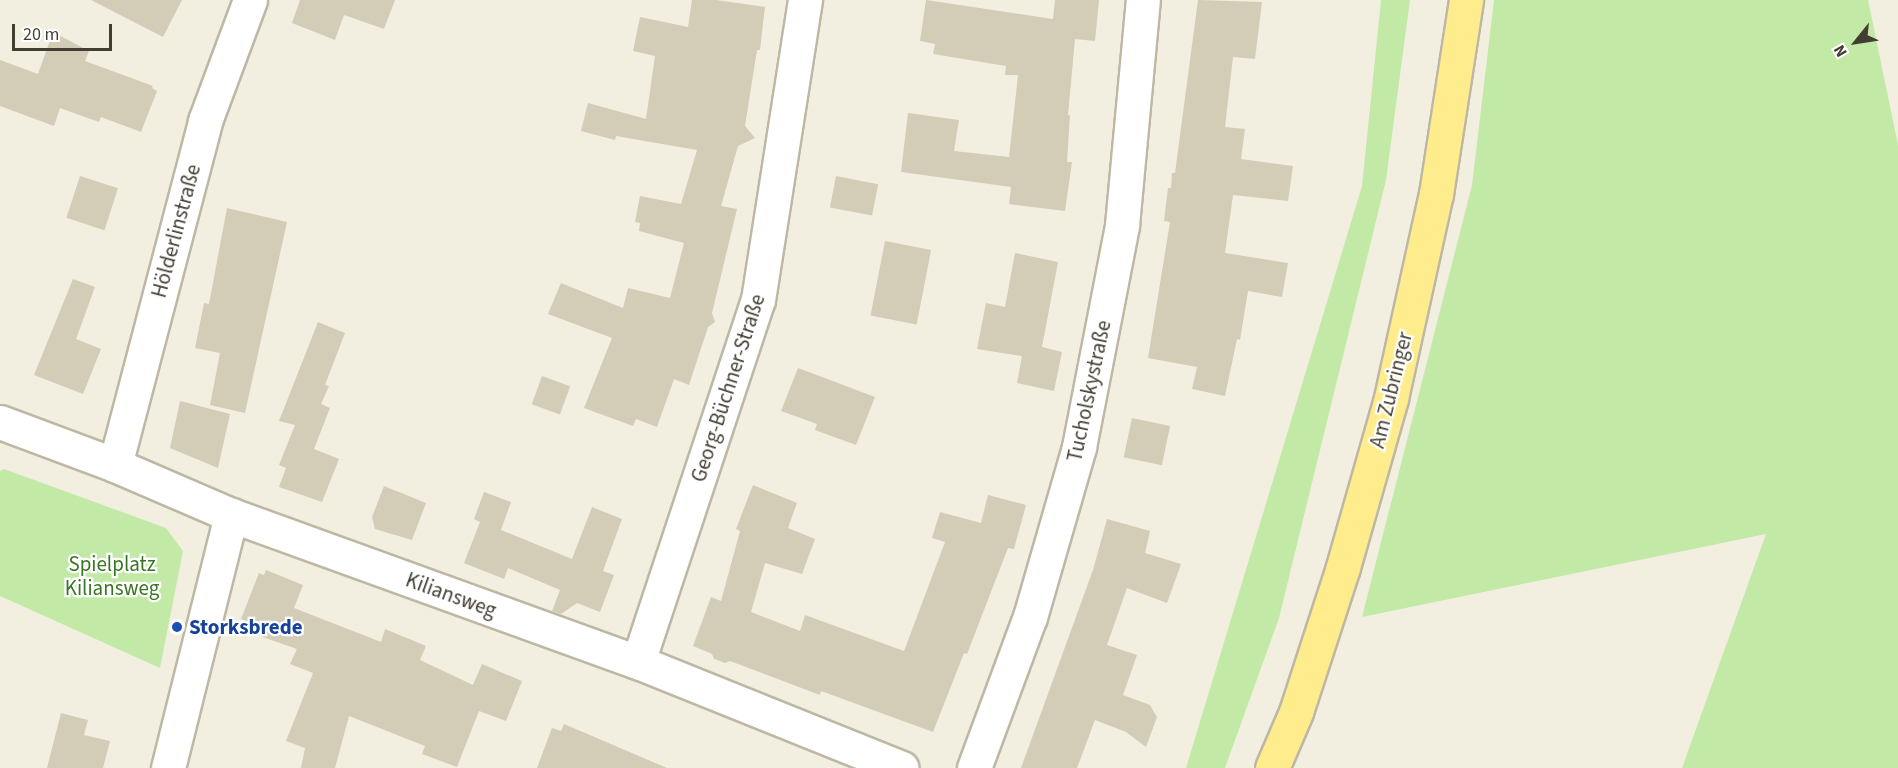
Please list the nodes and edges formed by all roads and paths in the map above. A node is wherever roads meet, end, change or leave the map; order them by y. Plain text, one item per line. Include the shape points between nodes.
1 (250, 0) edge
2 (805, 0) edge
3 (1143, 0) edge
4 (1466, 0) edge
5 (0, 422) edge
6 (115, 465) junction
7 (231, 515) junction
8 (638, 662) junction
9 (837, 756) edge
10 (168, 768) edge
11 (902, 768) edge
12 (974, 768) edge
13 (1272, 768) edge

1 - 6 street, Hölderlinstraße via 205,121
2 - 8 street, Georg-Büchner-Straße via 758,300
3 - 12 street, Tucholskystraße via 1122,225 1079,447 1030,617
4 - 13 main road, Am Zubringer via 1436,194 1391,398 1307,679
5 - 6 street, Kiliansweg
6 - 7 street, Kiliansweg
7 - 8 street, Kiliansweg
7 - 10 street
8 - 9 street, Kiliansweg
9 - 11 street, Kiliansweg

